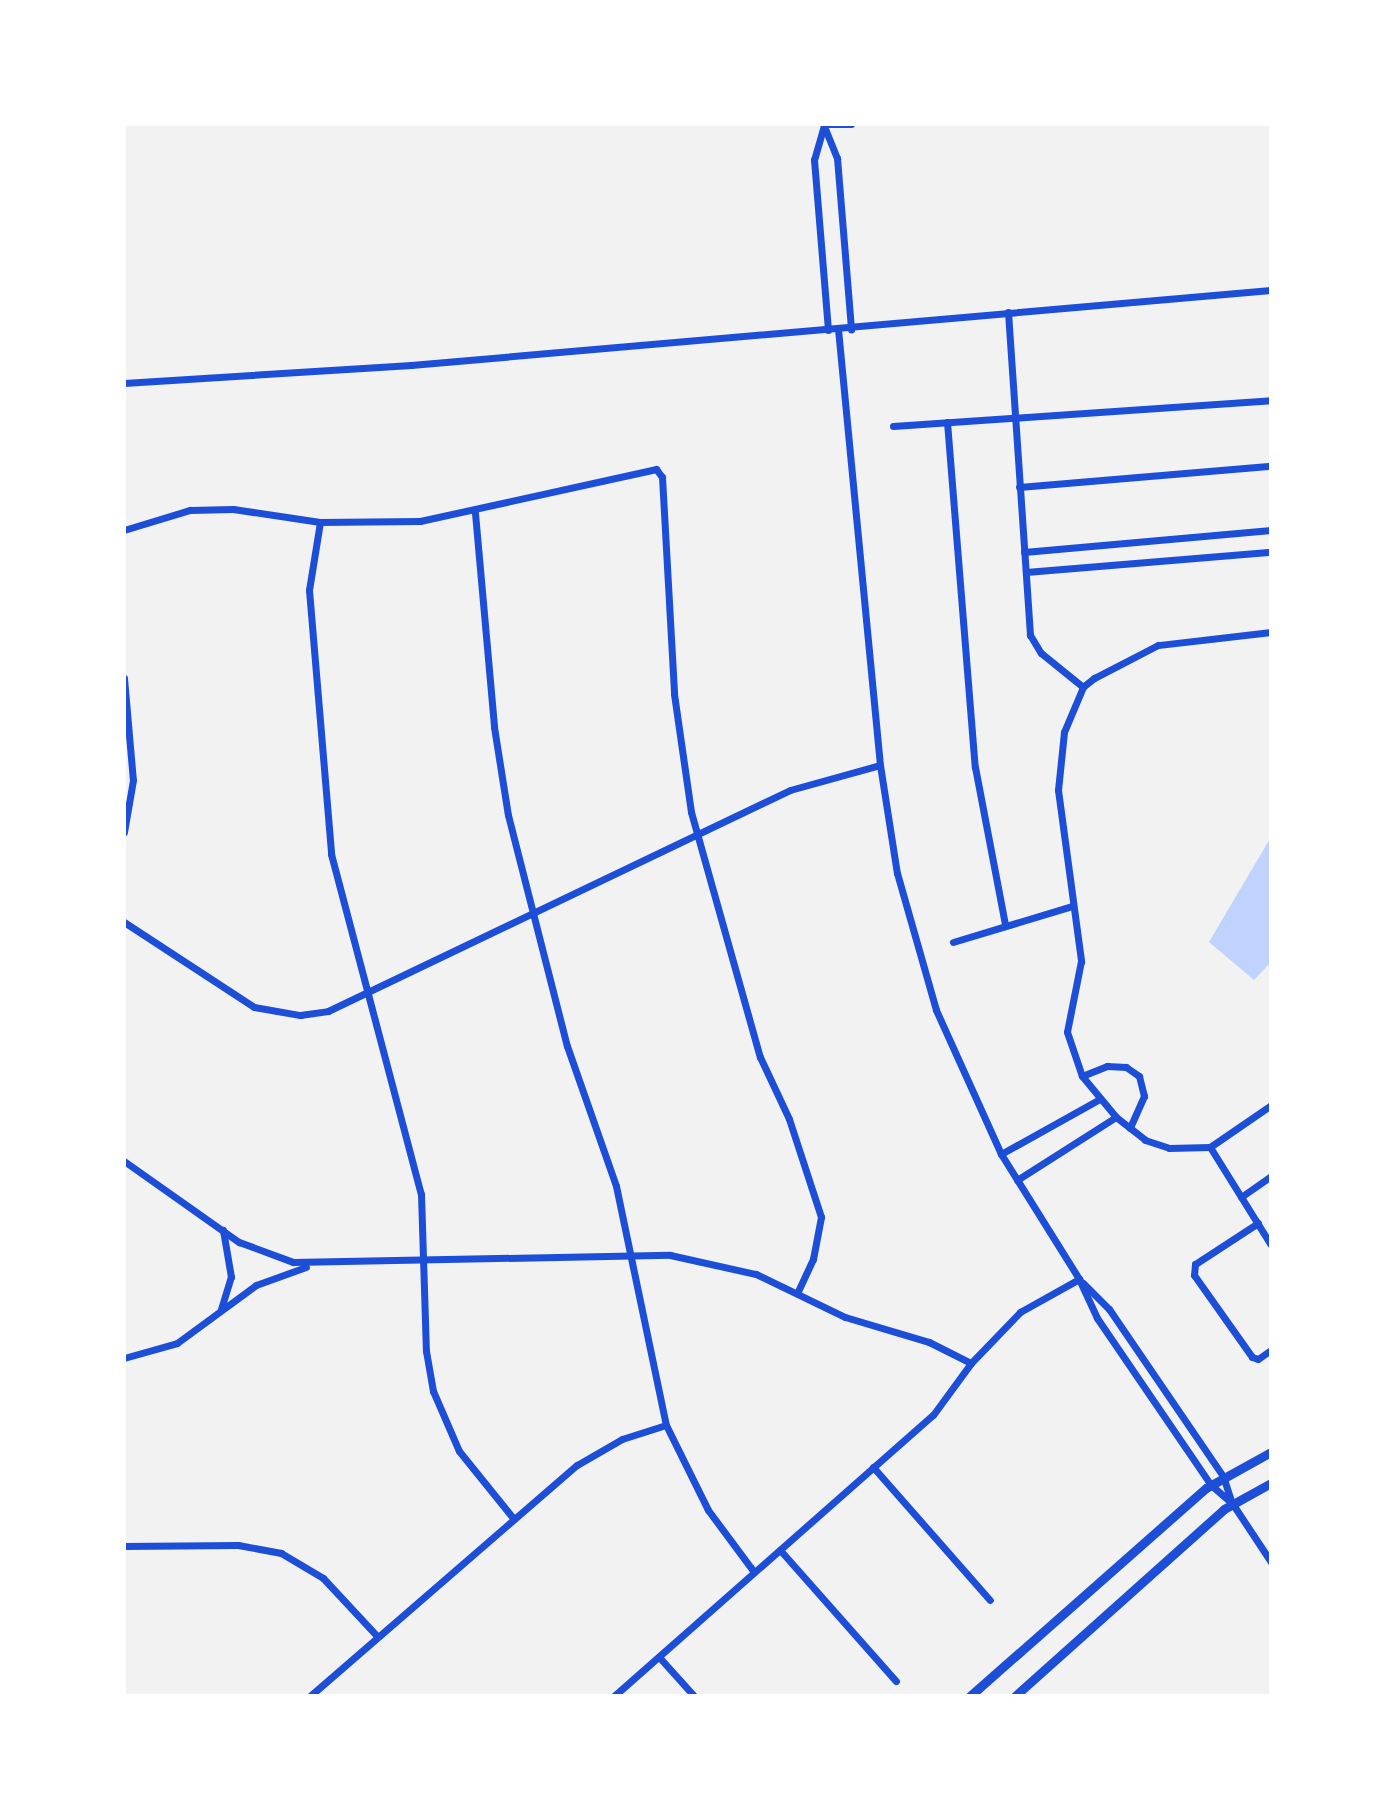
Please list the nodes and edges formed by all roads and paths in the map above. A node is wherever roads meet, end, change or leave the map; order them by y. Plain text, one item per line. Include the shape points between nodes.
1 (851, 124) edge
2 (824, 125) edge
3 (1271, 290) edge
4 (1008, 312) junction
5 (838, 329) junction
6 (851, 329) junction
7 (828, 330) junction
8 (124, 383) edge
9 (1271, 400) edge
10 (1012, 420) junction
11 (947, 422) junction
12 (893, 426) dead end
13 (1271, 466) edge
14 (1019, 487) junction
15 (475, 513) junction
16 (320, 522) junction
17 (124, 530) edge
18 (1271, 530) edge
19 (1024, 552) junction
20 (1271, 552) edge
21 (1026, 572) junction
22 (1271, 632) edge
23 (124, 678) edge
24 (1083, 687) junction
25 (880, 765) junction
26 (124, 832) edge
27 (698, 836) junction
28 (1072, 906) junction
29 (533, 916) junction
30 (124, 922) edge
31 (1005, 925) junction
32 (953, 942) dead end
33 (368, 996) junction
34 (1082, 1076) junction
35 (1100, 1099) junction
36 (1271, 1105) edge
37 (1116, 1117) junction
38 (1130, 1128) junction
39 (1210, 1147) junction
40 (1001, 1154) junction
41 (124, 1161) edge
42 (1271, 1176) edge
43 (1017, 1180) junction
44 (1241, 1197) junction
45 (1258, 1223) junction
46 (223, 1230) junction
47 (1271, 1245) edge
48 (628, 1255) junction
49 (424, 1262) junction
50 (312, 1265) junction
51 (1079, 1279) junction
52 (797, 1294) junction
53 (220, 1311) junction
54 (1271, 1350) edge
55 (124, 1358) edge
56 (971, 1363) junction
57 (666, 1425) junction
58 (1271, 1452) edge
59 (873, 1467) junction
60 (1223, 1476) junction
61 (1271, 1483) edge
62 (1211, 1485) junction
63 (1232, 1503) junction
64 (513, 1518) junction
65 (124, 1546) edge
66 (780, 1550) junction
67 (1271, 1562) edge
68 (754, 1572) junction
69 (990, 1600) dead end
70 (377, 1636) junction
71 (659, 1657) junction
72 (896, 1681) dead end
73 (310, 1696) edge
74 (614, 1696) edge
75 (694, 1696) edge
76 (970, 1696) edge
77 (1015, 1696) edge

1 - 2 street
2 - 6 street via 837,158
2 - 7 street via 814,160
3 - 4 street
4 - 6 street
4 - 10 street
5 - 6 street
5 - 7 street
5 - 25 street
7 - 8 street
9 - 10 street
10 - 11 street
10 - 14 street
11 - 12 street
11 - 31 street via 975,767
13 - 14 street
14 - 19 street
15 - 16 street via 420,521
15 - 27 street via 647,470 656,469 662,477 674,694
15 - 29 street via 494,727 508,815
16 - 17 street via 233,509 190,510
16 - 33 street via 309,590 331,854
18 - 19 street
19 - 21 street
20 - 21 street
21 - 24 street via 1030,635 1041,653
22 - 24 street via 1158,645 1123,660
23 - 26 street via 133,780
24 - 28 street via 1064,732 1058,790
25 - 27 street via 817,779
25 - 40 street via 897,873 917,952 948,1041
27 - 29 street
27 - 52 street via 760,1057 789,1119 821,1217 813,1259
28 - 31 street
28 - 34 street via 1081,961 1067,1032
29 - 33 street
29 - 48 street via 567,1046 616,1186
30 - 33 street via 254,1007 300,1015
31 - 32 street
33 - 49 street via 421,1194
34 - 35 street
34 - 38 street via 1107,1066 1126,1067 1139,1076 1144,1096
35 - 37 street
35 - 40 street
36 - 39 street
37 - 38 street
37 - 43 street
38 - 39 street via 1169,1148
39 - 44 street
40 - 43 street
41 - 46 street
42 - 44 street
43 - 51 street
44 - 45 street
45 - 47 street
45 - 54 street via 1195,1264 1194,1275 1252,1357
46 - 50 street via 268,1256
46 - 53 street via 231,1277
48 - 49 street
48 - 52 street via 721,1263
48 - 57 street
49 - 50 street
49 - 64 street via 426,1351 440,1412 459,1451
50 - 53 street via 256,1285
51 - 56 street via 1020,1312
51 - 60 street via 1109,1309
51 - 62 street via 1097,1318
52 - 56 street via 845,1317 929,1342
53 - 55 street via 177,1343
56 - 59 street via 933,1415
57 - 64 street via 600,1450
57 - 68 street via 708,1510
58 - 60 street
59 - 66 street
59 - 69 street
60 - 62 street
60 - 63 street
61 - 63 street
62 - 63 street
62 - 76 street
63 - 67 street
63 - 77 street
64 - 70 street
65 - 70 street via 238,1545 281,1553 323,1578
66 - 68 street
66 - 72 street
68 - 71 street
70 - 73 street
71 - 74 street
71 - 75 street

